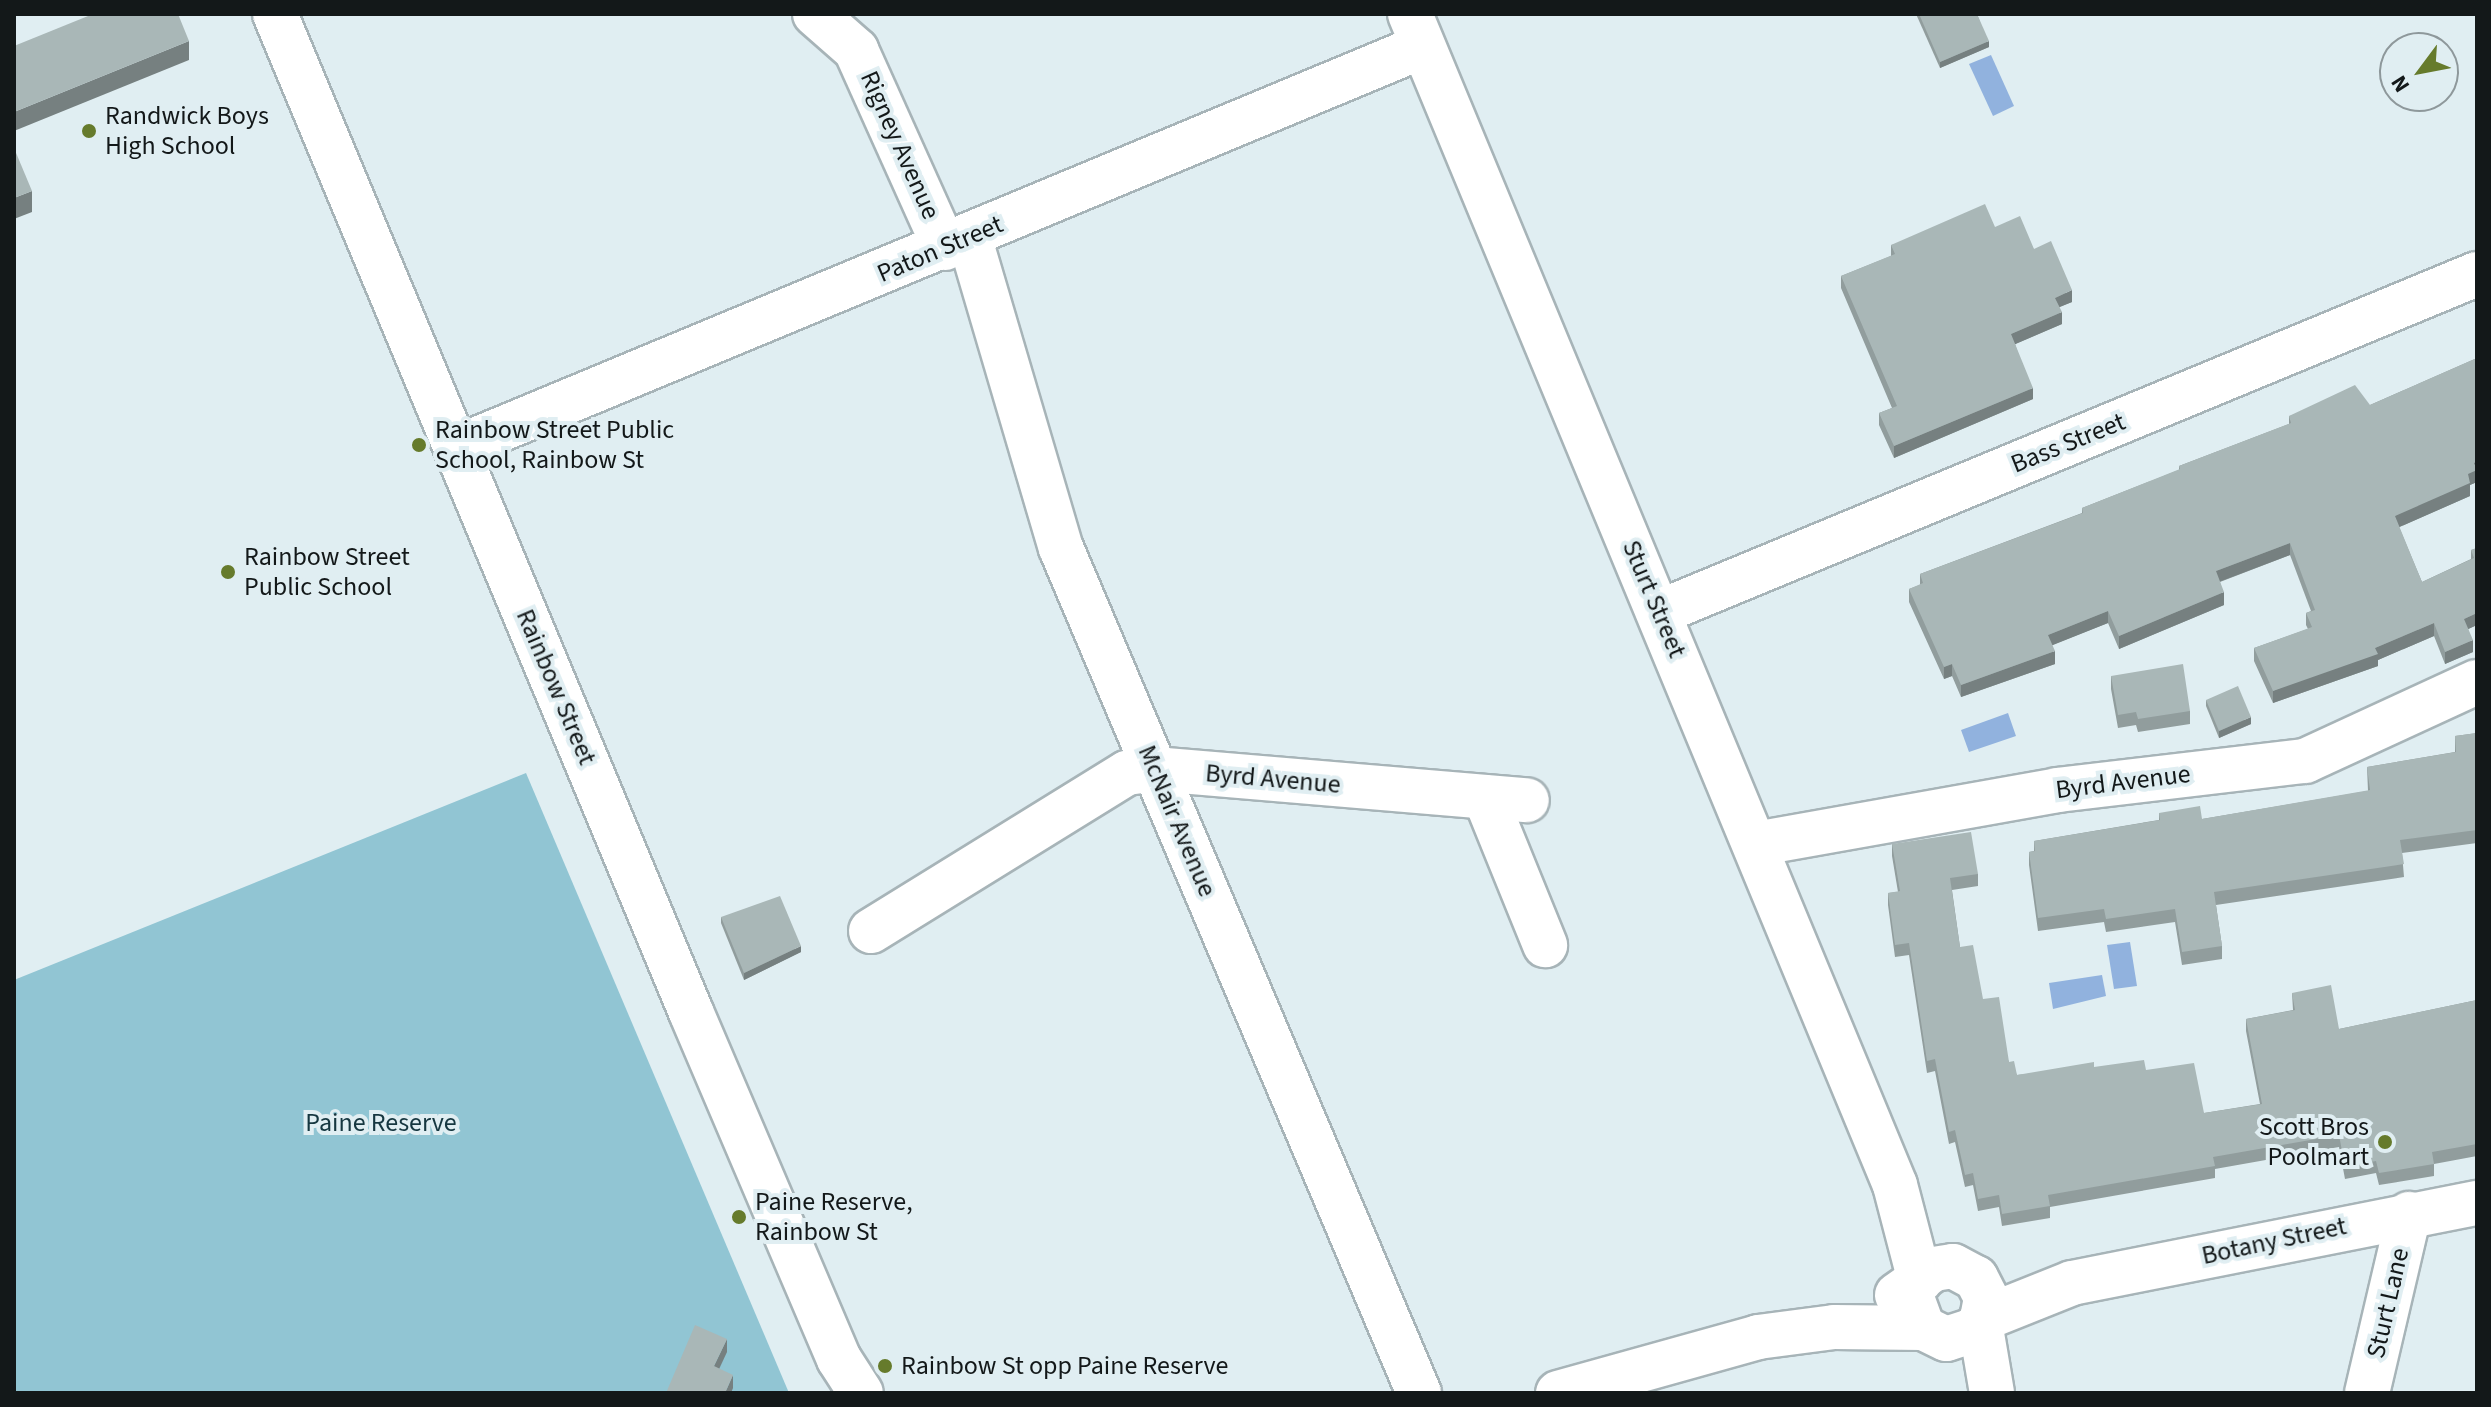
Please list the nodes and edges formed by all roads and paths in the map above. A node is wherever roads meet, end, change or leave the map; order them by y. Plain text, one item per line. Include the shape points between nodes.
1 (275, 14) edge
2 (815, 14) edge
3 (1416, 30) edge
4 (957, 242) junction
5 (2477, 274) edge
6 (456, 448) junction
7 (1660, 612) junction
8 (2477, 682) edge
9 (1155, 769) junction
10 (1755, 844) junction
11 (871, 931) dead end
12 (1545, 945) dead end
13 (2477, 1203) edge
14 (2409, 1214) junction
15 (1940, 1276) junction
16 (2072, 1283) junction
17 (1981, 1320) junction
18 (1834, 1327) junction
19 (1930, 1332) junction
20 (848, 1382) edge
21 (1419, 1393) edge
22 (1558, 1393) edge
23 (1975, 1393) edge
24 (1992, 1393) edge
25 (2367, 1393) edge

1 - 6 street, Rainbow Street
2 - 4 street, Rigney Avenue via 856,50
3 - 4 street, Paton Street
3 - 7 street, Sturt Street
4 - 6 street, Paton Street
4 - 9 street, McNair Avenue via 1061,548
5 - 7 street, Bass Street
6 - 20 street, Rainbow Street
7 - 10 street, Sturt Street
8 - 10 street, Byrd Avenue via 2305,761 2057,790
9 - 11 street, Byrd Avenue via 1127,773
9 - 12 street, Byrd Avenue via 1506,798
9 - 21 street, McNair Avenue
10 - 15 street, Sturt Street via 1895,1185
13 - 14 street, Botany Street
14 - 16 street, Botany Street
14 - 25 street, Sturt Lane
15 - 16 street, Botany Street
15 - 17 street via 1986,1298
15 - 18 street
15 - 19 street via 1913,1307
16 - 17 street, Botany Street
17 - 19 street via 1956,1338
17 - 24 street
18 - 19 street
18 - 22 street via 1706,1349
19 - 23 street

